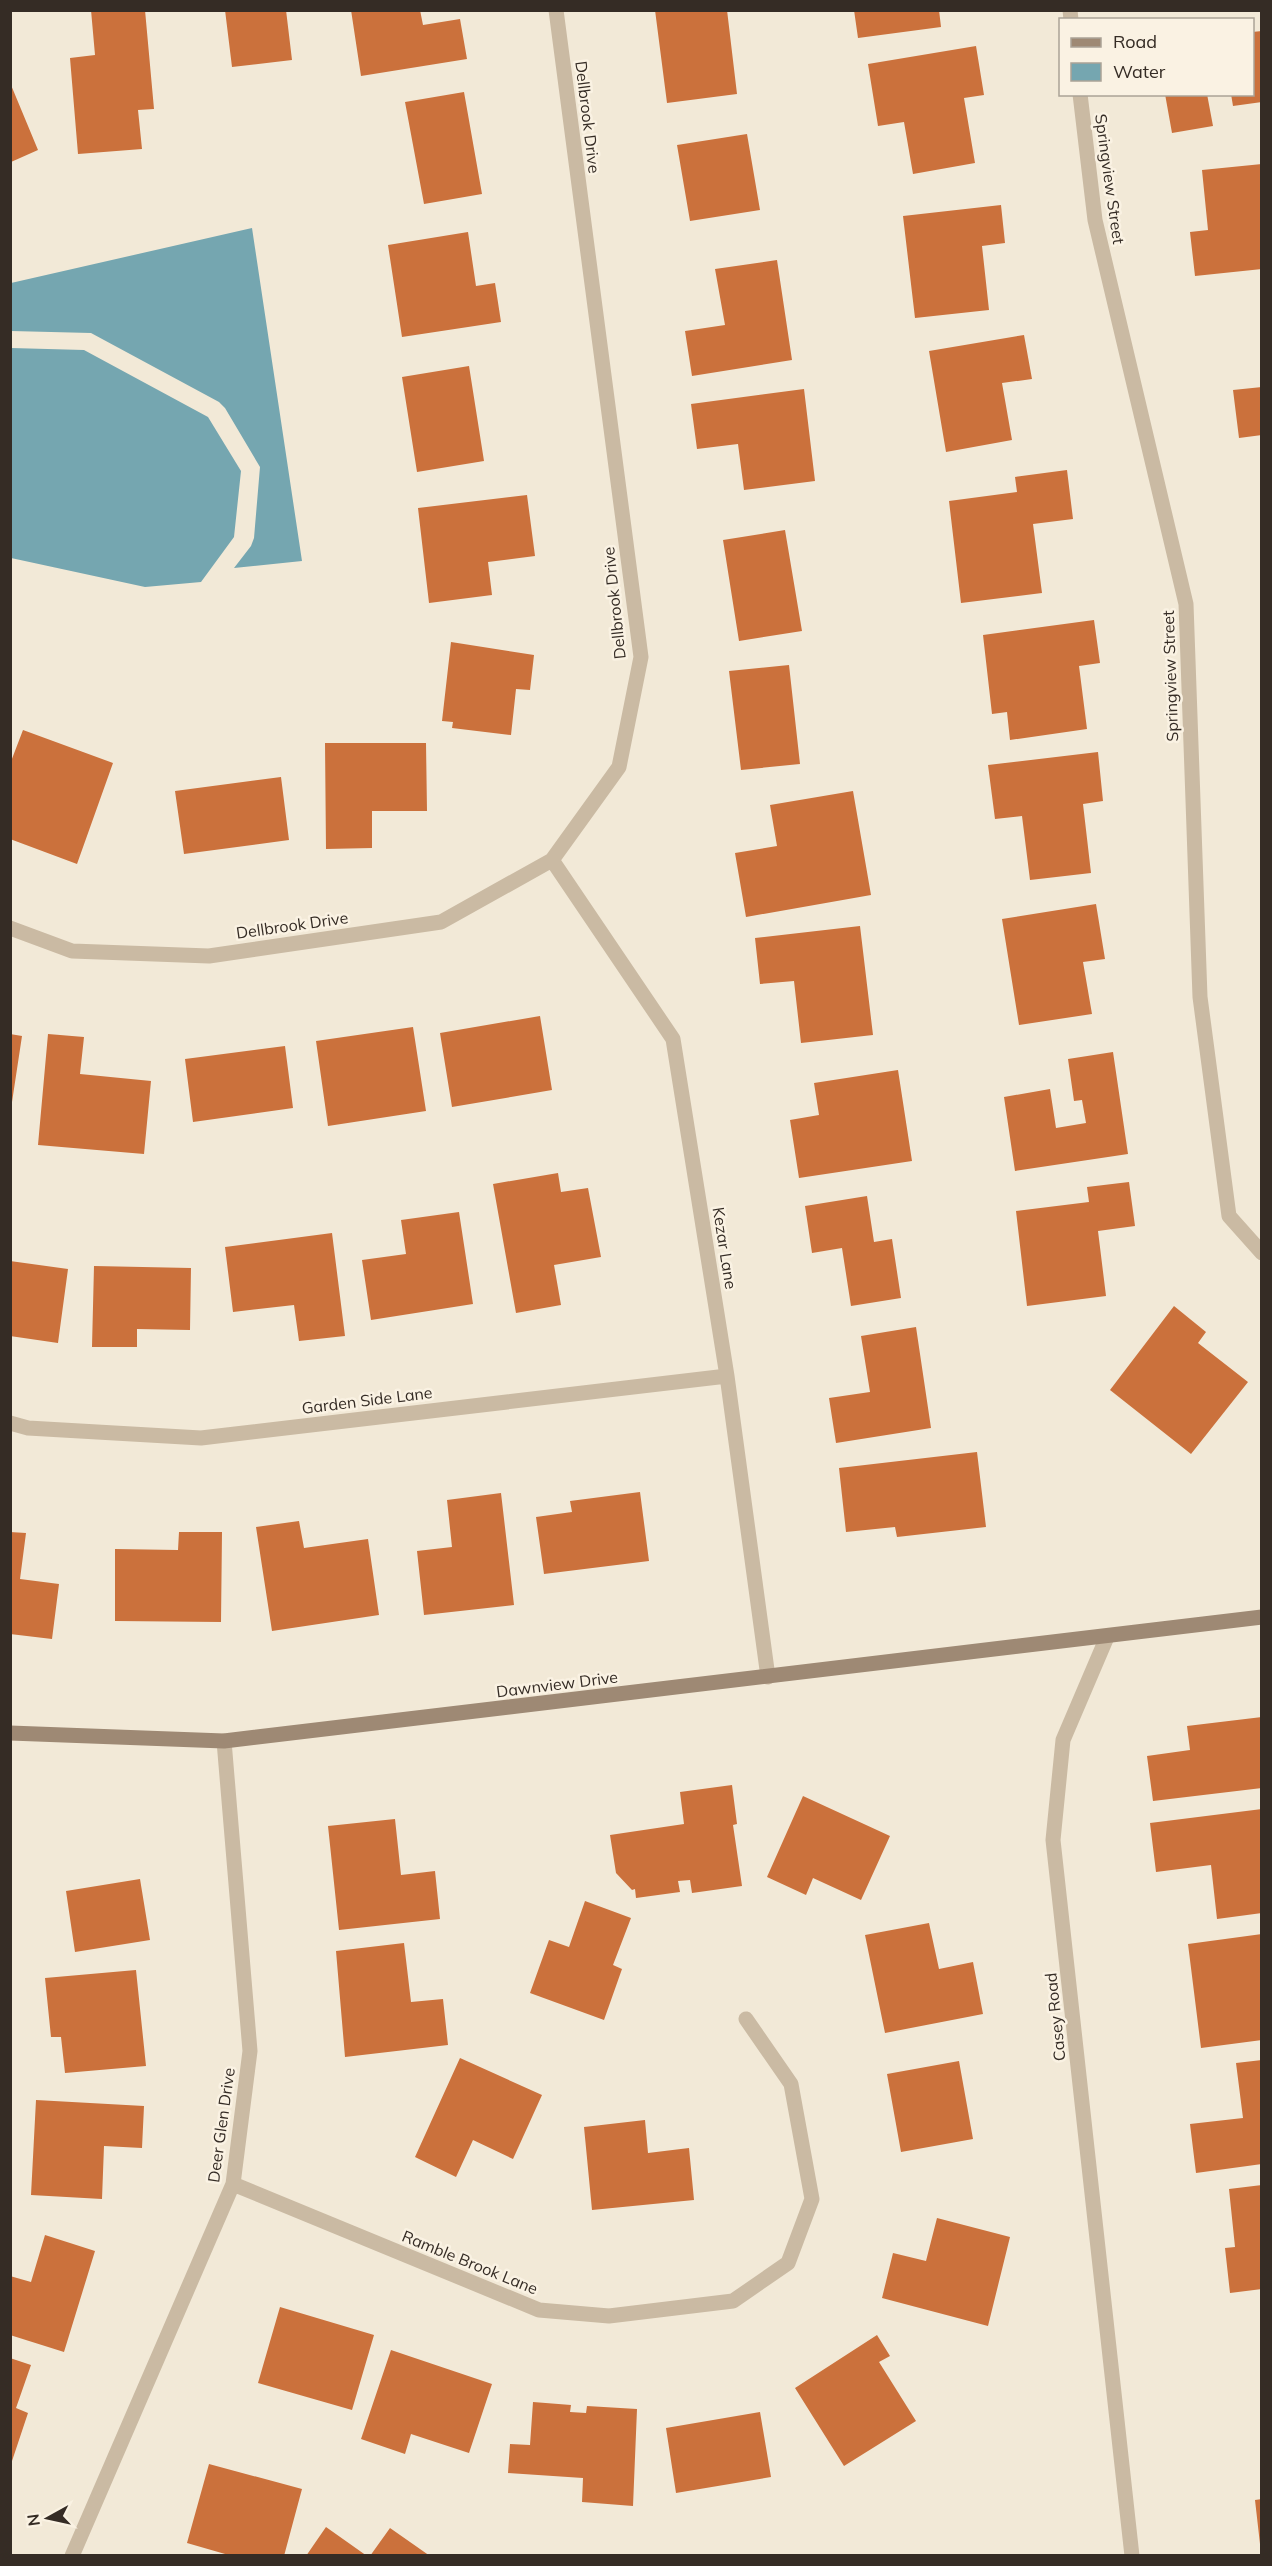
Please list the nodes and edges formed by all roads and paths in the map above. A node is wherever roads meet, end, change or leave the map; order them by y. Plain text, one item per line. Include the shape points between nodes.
1 (556, 10) edge
2 (1080, 96) edge
3 (552, 860) junction
4 (10, 928) edge
5 (1262, 1253) edge
6 (727, 1376) junction
7 (10, 1424) edge
8 (1262, 1617) edge
9 (1107, 1637) junction
10 (768, 1677) junction
11 (10, 1733) edge
12 (224, 1740) junction
13 (746, 2019) dead end
14 (233, 2184) junction
15 (72, 2556) edge
16 (1132, 2556) edge

1 - 3 street, Dellbrook Drive via 641,657 619,767
2 - 5 street, Springview Street via 1095,220 1186,604 1200,997 1228,1216
3 - 4 street, Dellbrook Drive via 441,922 209,956 72,951
3 - 6 street, Kezar Lane via 673,1039
6 - 7 street, Garden Side Lane via 201,1438
6 - 10 street, Kezar Lane
8 - 9 street
9 - 10 street, Dawnview Drive
9 - 16 street, Casey Road via 1063,1740 1053,1840
10 - 12 street, Dawnview Drive
11 - 12 street, Dawnview Drive
12 - 14 street, Deer Glen Drive via 250,2051
13 - 14 street, Ramble Brook Lane via 791,2084 812,2199 788,2263 733,2301 609,2316 539,2310
14 - 15 street, Deer Glen Drive

